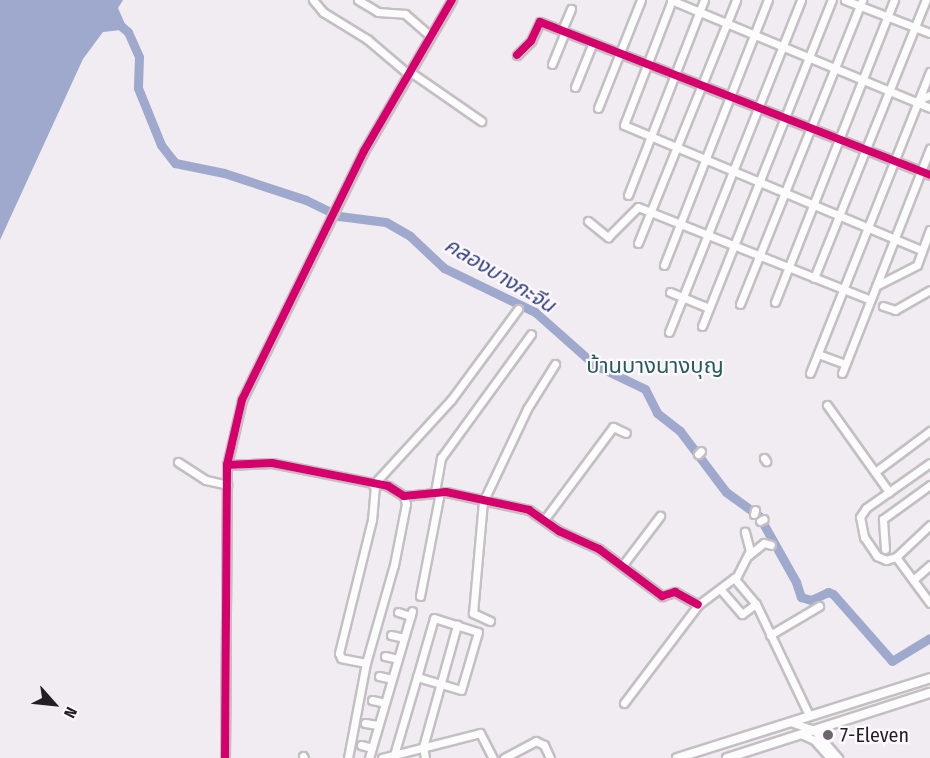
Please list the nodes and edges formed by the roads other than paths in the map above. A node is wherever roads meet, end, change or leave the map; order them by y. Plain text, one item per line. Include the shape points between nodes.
1 (314, 0) edge
2 (358, 0) edge
3 (452, 0) edge
4 (641, 0) edge
5 (672, 0) edge
6 (704, 0) edge
7 (736, 0) edge
8 (768, 0) edge
9 (801, 0) edge
10 (832, 0) edge
11 (845, 0) edge
12 (894, 0) edge
13 (926, 0) edge
14 (861, 3) edge
15 (570, 9) dead end
16 (699, 12) junction
17 (888, 17) junction
18 (727, 23) junction
19 (915, 28) junction
20 (563, 31) junction
21 (930, 33) edge
22 (755, 34) junction
23 (430, 36) junction
24 (593, 42) junction
25 (783, 45) junction
26 (620, 52) junction
27 (517, 55) dead end
28 (810, 55) junction
29 (648, 63) junction
30 (552, 64) dead end
31 (837, 67) junction
32 (408, 72) junction
33 (930, 72) edge
34 (675, 74) junction
35 (864, 77) junction
36 (703, 85) junction
37 (574, 87) dead end
38 (891, 88) junction
39 (930, 95) edge
40 (730, 96) junction
41 (918, 100) junction
42 (758, 107) junction
43 (598, 108) dead end
44 (930, 108) edge
45 (785, 117) junction
46 (481, 121) dead end
47 (812, 128) junction
48 (650, 136) junction
49 (840, 139) junction
50 (678, 147) junction
51 (930, 149) edge
52 (867, 150) junction
53 (705, 159) junction
54 (894, 162) junction
55 (732, 170) junction
56 (921, 172) junction
57 (930, 175) edge
58 (759, 182) junction
59 (786, 193) junction
60 (628, 195) dead end
61 (814, 205) junction
62 (651, 212) junction
63 (841, 216) junction
64 (588, 221) dead end
65 (681, 224) junction
66 (868, 227) junction
67 (930, 230) edge
68 (708, 235) junction
69 (895, 239) junction
70 (638, 243) dead end
71 (734, 246) junction
72 (922, 250) junction
73 (760, 256) junction
74 (664, 265) dead end
75 (789, 267) junction
76 (814, 278) junction
77 (876, 286) junction
78 (844, 290) junction
79 (930, 290) edge
80 (670, 292) dead end
81 (683, 298) junction
82 (870, 300) junction
83 (775, 303) dead end
84 (740, 304) dead end
85 (883, 306) dead end
86 (709, 308) junction
87 (518, 309) dead end
88 (702, 326) dead end
89 (669, 332) dead end
90 (531, 334) dead end
91 (818, 354) junction
92 (555, 364) dead end
93 (845, 364) junction
94 (810, 373) dead end
95 (842, 373) dead end
96 (827, 405) dead end
97 (930, 430) edge
98 (626, 433) dead end
99 (178, 462) dead end
100 (930, 463) edge
101 (227, 465) junction
102 (875, 472) junction
103 (930, 484) edge
104 (227, 485) junction
105 (374, 485) junction
106 (437, 492) junction
107 (889, 492) junction
108 (404, 496) junction
109 (483, 502) junction
110 (660, 516) dead end
111 (544, 520) junction
112 (930, 525) edge
113 (745, 532) dead end
114 (771, 545) dead end
115 (885, 549) dead end
116 (748, 556) junction
117 (896, 557) junction
118 (930, 565) edge
119 (622, 566) junction
120 (736, 578) junction
121 (913, 580) junction
122 (721, 590) junction
123 (420, 596) dead end
124 (930, 602) edge
125 (756, 604) junction
126 (698, 605) junction
127 (819, 606) dead end
128 (398, 612) dead end
129 (490, 621) dead end
130 (457, 625) junction
131 (391, 635) dead end
132 (770, 635) junction
133 (404, 638) junction
134 (385, 656) dead end
135 (398, 659) junction
136 (366, 663) junction
137 (379, 676) dead end
138 (417, 677) junction
139 (930, 678) edge
140 (392, 679) junction
141 (441, 684) junction
142 (930, 693) edge
143 (372, 700) dead end
144 (385, 703) junction
145 (624, 703) dead end
146 (810, 715) junction
147 (365, 723) dead end
148 (788, 724) junction
149 (378, 725) junction
150 (814, 730) junction
151 (801, 734) junction
152 (361, 745) dead end
153 (423, 747) junction
154 (372, 748) junction
155 (399, 755) edge
156 (516, 755) edge
157 (225, 758) edge
158 (348, 758) edge
159 (369, 758) edge
160 (382, 758) edge
161 (425, 758) edge
162 (493, 758) edge
163 (504, 758) edge
164 (550, 758) edge
165 (677, 758) edge
166 (727, 758) edge
167 (830, 758) edge
168 (838, 758) edge

1 - 32 street via 323,12
2 - 23 street via 378,12 405,14
3 - 23 street
4 - 26 street
5 - 16 street
5 - 29 street
6 - 16 street
7 - 18 street
8 - 22 street
9 - 25 street
10 - 28 street
11 - 14 street
12 - 17 street
13 - 19 street
14 - 17 street
14 - 31 street
15 - 20 street
16 - 18 street
16 - 34 street
17 - 19 street
17 - 35 street
18 - 22 street
18 - 36 street
19 - 21 street
19 - 38 street
20 - 24 street
20 - 27 street via 540,22
20 - 30 street
22 - 25 street
22 - 40 street
23 - 32 street
24 - 26 street
24 - 37 street
25 - 28 street
25 - 42 street
26 - 29 street
26 - 43 street
28 - 31 street
28 - 45 street
29 - 34 street
29 - 48 street via 624,125
31 - 35 street
31 - 47 street
32 - 46 street
32 - 101 street via 330,218 242,400
33 - 41 street
34 - 36 street
34 - 48 street
35 - 38 street
35 - 49 street
36 - 40 street
36 - 50 street
38 - 41 street
38 - 52 street
39 - 41 street
40 - 42 street
40 - 53 street
41 - 44 street
41 - 54 street
42 - 45 street
42 - 55 street
45 - 47 street
45 - 58 street
47 - 49 street
47 - 59 street
48 - 50 street
48 - 60 street
49 - 52 street
49 - 61 street
50 - 53 street
50 - 62 street
51 - 56 street
52 - 54 street
52 - 63 street
53 - 55 street
53 - 65 street
54 - 56 street
54 - 66 street
55 - 58 street
55 - 68 street
56 - 57 street
56 - 69 street
58 - 59 street
58 - 71 street
59 - 61 street
59 - 73 street
61 - 63 street
61 - 75 street
62 - 64 street via 638,207 608,237
62 - 65 street
62 - 70 street
63 - 66 street
63 - 76 street
65 - 68 street
65 - 74 street
66 - 69 street
66 - 78 street
67 - 72 street
68 - 71 street
68 - 81 street
69 - 72 street
69 - 77 street
71 - 73 street
71 - 86 street
72 - 77 street via 916,267
73 - 75 street
73 - 84 street
75 - 76 street
75 - 83 street
76 - 78 street
77 - 82 street
78 - 82 street
78 - 91 street
79 - 85 street via 895,310
80 - 81 street
81 - 86 street
81 - 89 street
82 - 93 street
86 - 88 street
87 - 105 street via 451,400
90 - 106 street via 441,458
91 - 93 street
91 - 94 street
92 - 109 street via 527,409
93 - 95 street
96 - 102 street
97 - 102 street
98 - 111 street via 613,428
99 - 104 street via 206,480
100 - 107 street
101 - 104 street
101 - 105 street via 272,463
102 - 107 street
103 - 115 street via 883,519
104 - 157 street
105 - 108 street via 388,486
105 - 136 street via 372,519 339,653 341,658
106 - 108 street
106 - 109 street
106 - 123 street
107 - 117 street via 866,508 859,522 877,556 886,560
108 - 136 street via 406,504 394,565
109 - 111 street via 529,510
109 - 129 street via 474,613
110 - 119 street
111 - 119 street
112 - 117 street
113 - 116 street via 750,544
114 - 116 street via 764,543
116 - 120 street
117 - 121 street
118 - 121 street
119 - 126 street via 662,596 675,592
120 - 122 street
120 - 125 street
121 - 124 street
122 - 125 street via 742,614
122 - 126 street
125 - 132 street
126 - 145 street
127 - 132 street
128 - 133 street via 411,614
130 - 138 street via 434,618
130 - 141 street
130 - 141 street via 478,632 461,690
131 - 133 street
132 - 146 street
133 - 135 street
134 - 135 street
135 - 140 street
136 - 158 street
137 - 140 street
138 - 141 street
138 - 155 street
139 - 146 main road
140 - 144 street
141 - 153 street
142 - 150 main road
143 - 144 street
144 - 149 street
146 - 148 main road
147 - 149 street
148 - 150 street via 802,723
148 - 165 main road
149 - 154 street
150 - 151 main road
150 - 168 street
151 - 166 main road
151 - 167 street via 814,740
152 - 154 street
153 - 155 street
153 - 161 street
153 - 162 street via 480,733
154 - 159 street
155 - 160 street
156 - 163 street
156 - 164 street via 539,741

